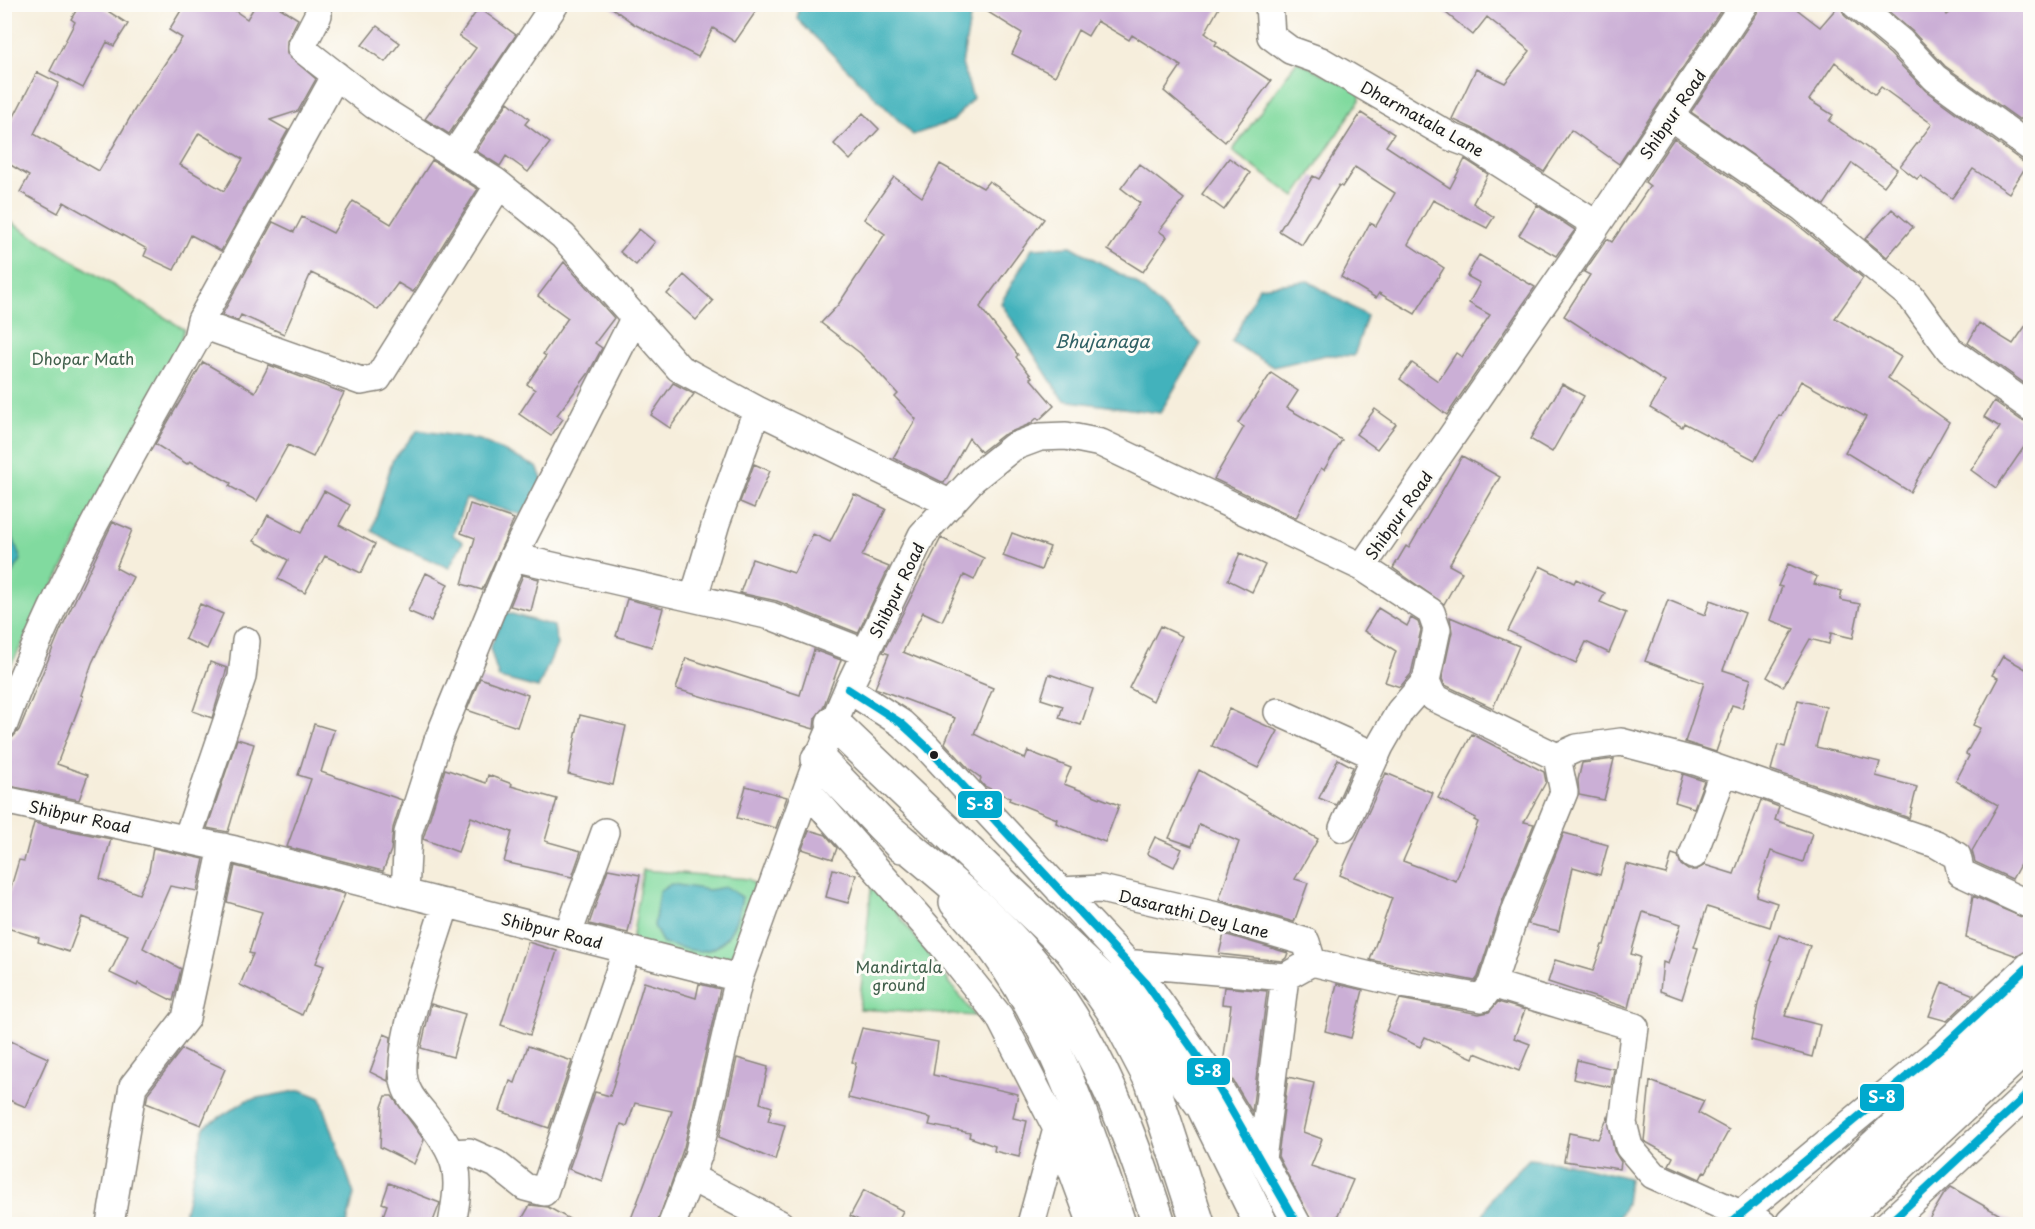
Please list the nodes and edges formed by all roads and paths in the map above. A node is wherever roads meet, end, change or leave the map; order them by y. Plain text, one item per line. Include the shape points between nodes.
1 (555, 4) edge
2 (1269, 4) edge
3 (1744, 4) edge
4 (1855, 4) edge
5 (318, 15) dead end
6 (336, 75) junction
7 (1670, 116) junction
8 (2031, 147) edge
9 (454, 155) junction
10 (499, 185) junction
11 (1597, 225) junction
12 (635, 317) junction
13 (201, 324) junction
14 (2031, 407) edge
15 (757, 410) junction
16 (951, 504) junction
17 (513, 557) junction
18 (1362, 567) junction
19 (694, 597) junction
20 (246, 641) dead end
21 (866, 653) junction
22 (1426, 681) junction
23 (848, 689) junction
24 (1278, 712) dead end
25 (833, 723) junction
26 (4, 724) edge
27 (1376, 756) junction
28 (1557, 757) junction
29 (818, 759) junction
30 (1724, 771) junction
31 (807, 790) junction
32 (4, 800) edge
33 (1343, 828) dead end
34 (605, 832) dead end
35 (187, 839) junction
36 (223, 847) junction
37 (1693, 855) dead end
38 (1060, 891) junction
39 (405, 893) junction
40 (446, 903) junction
41 (2031, 906) edge
42 (568, 934) junction
43 (627, 949) junction
44 (1072, 951) junction
45 (1312, 962) junction
46 (1124, 963) junction
47 (2031, 965) edge
48 (1028, 977) junction
49 (1285, 977) junction
50 (739, 978) junction
51 (1492, 984) junction
52 (2031, 1001) edge
53 (2031, 1043) edge
54 (2031, 1092) edge
55 (1057, 1130) junction
56 (451, 1153) junction
57 (1262, 1159) junction
58 (1851, 1169) junction
59 (690, 1177) junction
60 (1744, 1221) edge
61 (110, 1224) edge
62 (452, 1224) edge
63 (672, 1224) edge
64 (780, 1224) edge
65 (1031, 1224) edge
66 (1092, 1224) edge
67 (1119, 1224) edge
68 (1160, 1224) edge
69 (1198, 1224) edge
70 (1261, 1224) edge
71 (1297, 1224) edge
72 (1779, 1224) edge
73 (1792, 1224) edge
74 (1836, 1224) edge
75 (1888, 1224) edge

1 - 9 street
2 - 11 street, Dharmatala Lane via 1271,36 1290,50 1321,61 1451,137 1470,144
3 - 7 street, Shibpur Road
4 - 8 street via 1901,42 1935,78
5 - 6 street via 301,48
6 - 9 street via 374,105
6 - 13 street
7 - 11 street, Shibpur Road
7 - 14 street via 1803,208 1911,297 1950,350
9 - 10 street
10 - 12 street via 563,236
10 - 13 street via 378,378 361,381
11 - 18 street, Shibpur Road
12 - 15 street via 679,368
12 - 17 street
13 - 26 street via 197,338 76,557 27,662
15 - 16 street
15 - 19 street
16 - 18 street, Shibpur Road via 973,478 1013,447 1040,438 1066,436 1101,443
16 - 21 street, Shibpur Road via 922,535
17 - 19 street
17 - 39 street via 438,740 411,822
18 - 22 street via 1431,612 1437,629
19 - 21 street via 771,616
20 - 35 street via 242,677
21 - 23 street, Shibpur Road
22 - 27 street via 1400,711
22 - 28 street via 1433,697
23 - 25 street, Shibpur Road
23 - 38 street via 901,723 927,747
24 - 27 street
25 - 29 street, Shibpur Road
25 - 44 main road
27 - 33 street
28 - 30 street via 1577,747 1621,741
28 - 51 street via 1564,792 1517,907
29 - 31 street, Shibpur Road
29 - 48 main road via 882,825 989,916
30 - 37 street
30 - 41 street via 1936,844 1957,856 1961,873
31 - 50 street, Shibpur Road
31 - 55 street via 999,1016
32 - 35 street, Shibpur Road
34 - 42 street
35 - 36 street, Shibpur Road
36 - 39 street, Shibpur Road
36 - 61 street via 186,1018 133,1086
38 - 45 street, Dasarathi Dey Lane via 1101,890 1221,917 1306,942
38 - 46 street
39 - 40 street, Shibpur Road
40 - 42 street, Shibpur Road
40 - 56 street via 402,1050 409,1095
42 - 43 street, Shibpur Road
43 - 50 street, Shibpur Road
43 - 56 street via 544,1192 525,1187 514,1176 469,1152
44 - 69 main road via 1119,1019 1152,1082
44 - 70 main road via 1131,1007 1179,1070 1203,1107
45 - 49 street
45 - 51 street via 1482,998
46 - 49 street
46 - 57 street via 1146,983 1214,1078
47 - 60 street
48 - 67 main road
48 - 68 main road via 1080,1033 1130,1134
49 - 57 street
50 - 59 street
51 - 60 street via 1635,1027 1623,1124 1629,1147 1653,1176
52 - 58 main road
53 - 74 main road
54 - 75 street
55 - 65 street
55 - 66 street
56 - 62 street via 456,1162
57 - 71 street
58 - 72 main road
58 - 73 main road
59 - 63 street
59 - 64 street

